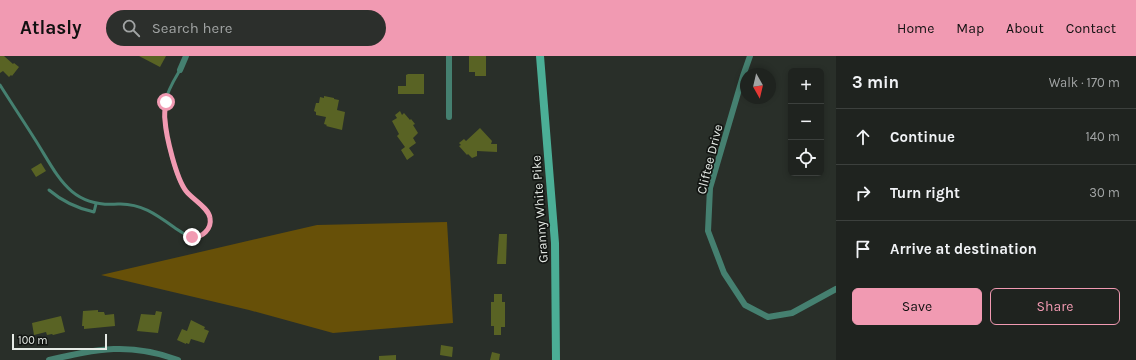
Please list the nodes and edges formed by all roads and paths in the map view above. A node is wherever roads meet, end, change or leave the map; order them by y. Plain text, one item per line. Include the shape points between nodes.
1 (186, 56) edge
2 (449, 56) edge
3 (540, 56) edge
4 (750, 56) edge
5 (180, 70) joint
6 (0, 85) edge
7 (449, 117) dead end
8 (49, 190) dead end
9 (96, 204) junction
10 (836, 289) edge
11 (49, 360) edge
12 (178, 360) edge
13 (556, 360) edge

1 - 5 street
2 - 7 street
3 - 13 main road, Granny White Pike via 554,243
4 - 10 street, Cliftee Drive via 710,188 708,231 724,273 745,305 768,316 792,313
5 - 9 lane via 167,97 165,125 179,180 188,194 210,216 206,231 200,236 192,237 140,206
6 - 9 lane via 62,182 75,194
8 - 9 lane via 68,204 82,209 94,212
11 - 12 street via 115,348 147,351

